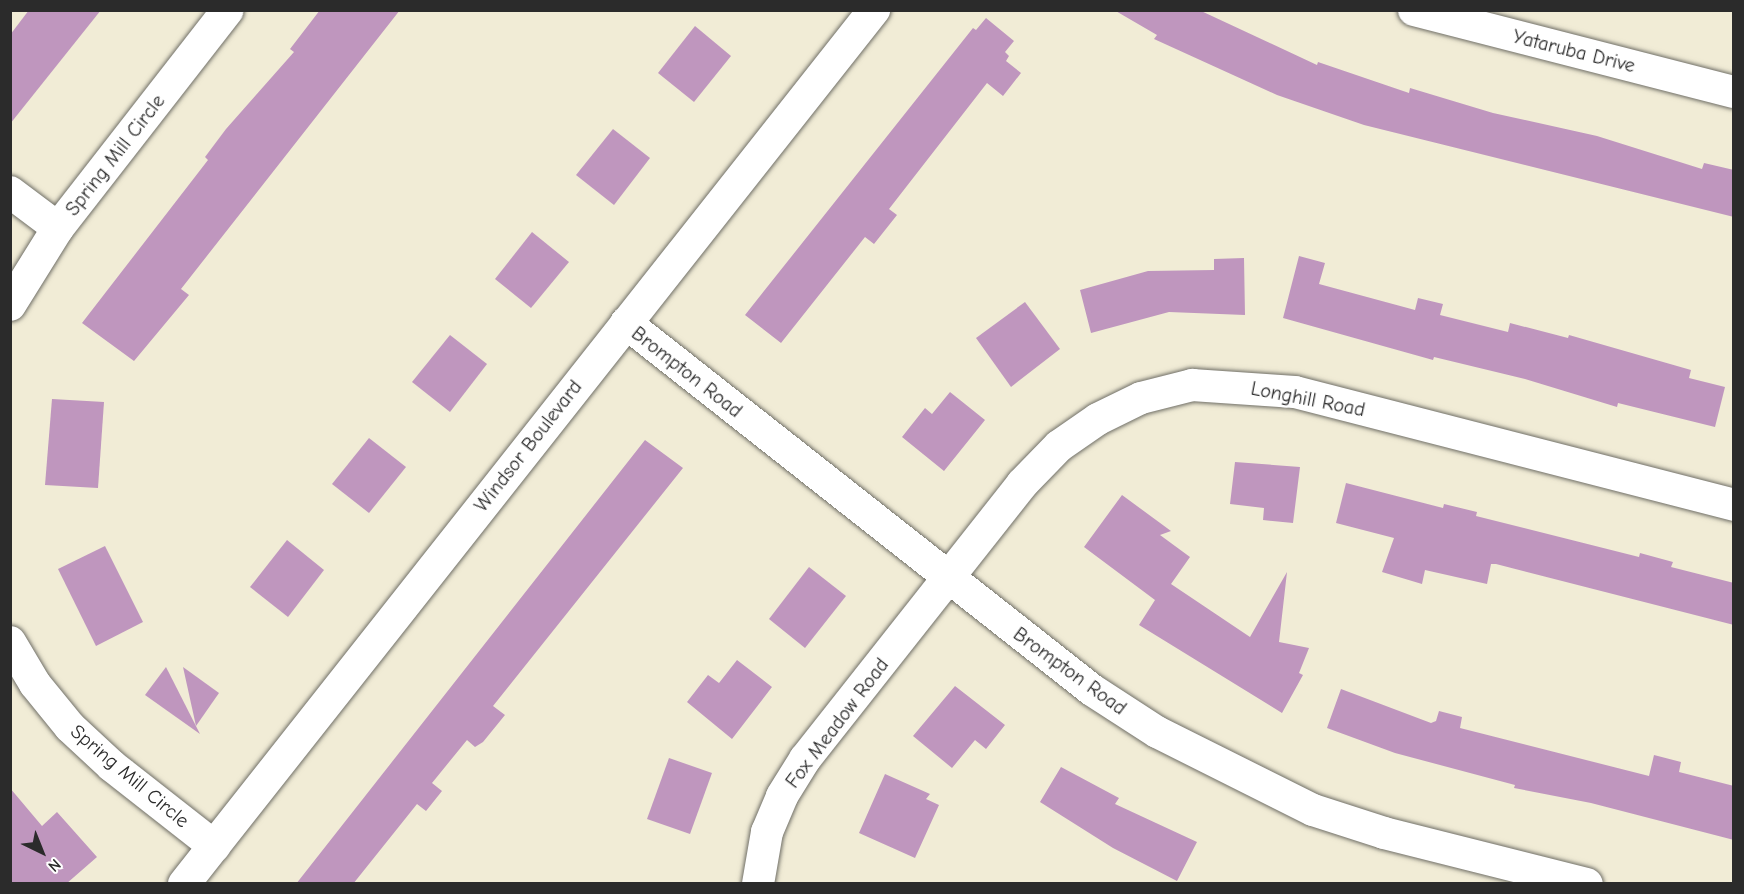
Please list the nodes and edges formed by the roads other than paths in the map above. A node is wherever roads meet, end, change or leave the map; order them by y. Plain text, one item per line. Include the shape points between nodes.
1 (228, 10) edge
2 (874, 10) edge
3 (1414, 10) edge
4 (1734, 92) edge
5 (10, 192) edge
6 (58, 228) junction
7 (10, 305) edge
8 (626, 323) junction
9 (1734, 505) edge
10 (949, 580) junction
11 (10, 642) edge
12 (214, 846) junction
13 (184, 884) edge
14 (758, 884) edge
15 (1587, 884) edge

1 - 6 street, Spring Mill Circle
2 - 8 street, Windsor Boulevard
3 - 4 street, Yataruba Drive
5 - 6 street
6 - 7 street, Spring Mill Circle
8 - 10 street, Brompton Road
8 - 12 street, Windsor Boulevard
9 - 10 street, Longhill Road via 1295,392 1192,385 1141,398 1098,419 1059,446 1022,484
10 - 14 street, Fox Meadow Road via 806,759 782,796 768,831
10 - 15 street, Brompton Road via 1092,690 1157,732 1237,775 1313,810
11 - 12 street, Spring Mill Circle via 35,684 70,727 112,766
12 - 13 street, Windsor Boulevard

